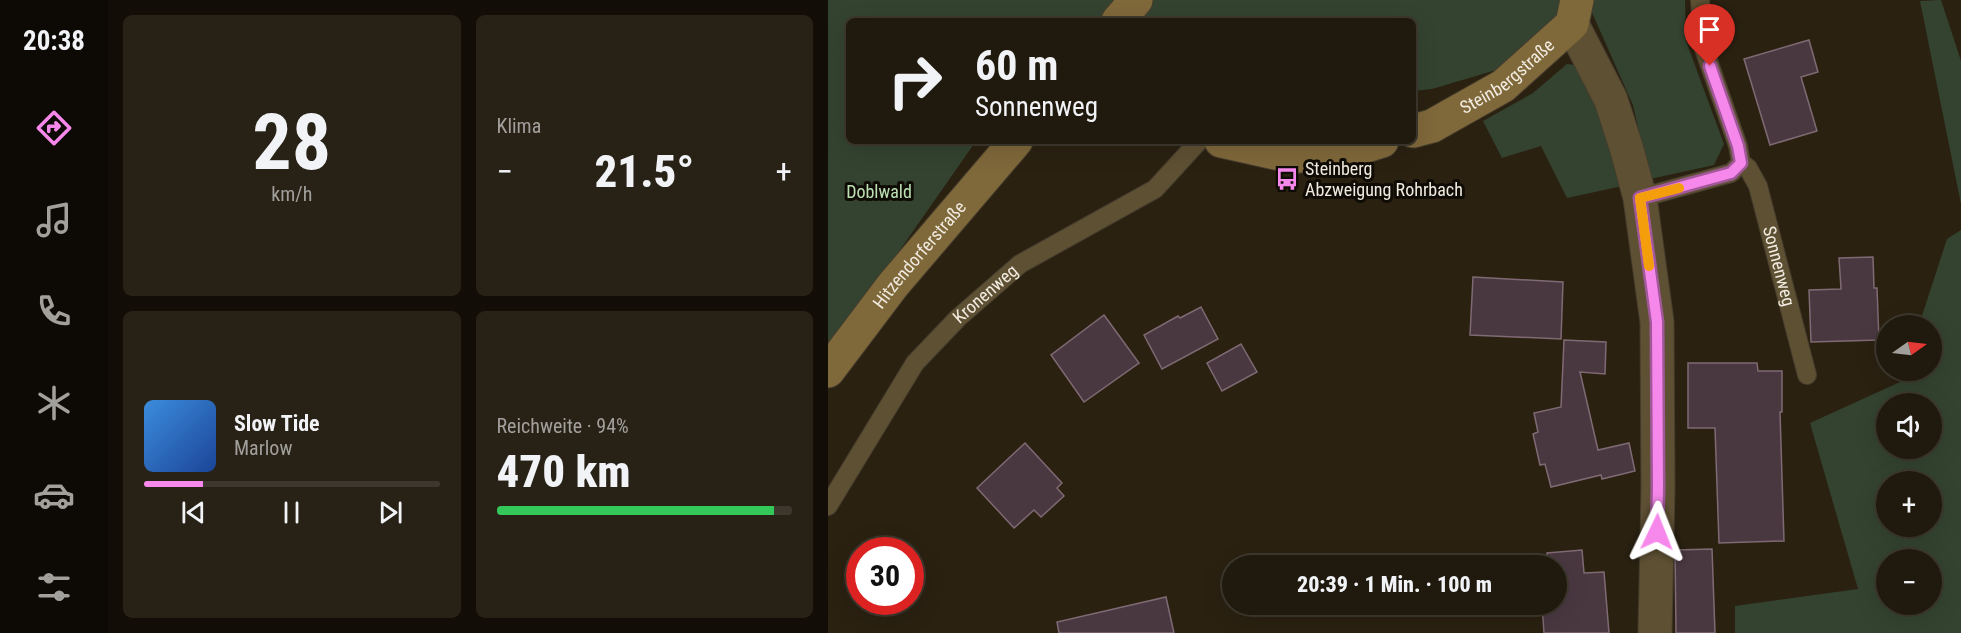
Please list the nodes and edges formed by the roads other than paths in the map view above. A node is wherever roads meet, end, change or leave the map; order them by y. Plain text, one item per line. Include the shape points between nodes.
1 (1136, 0) edge
2 (1700, 0) edge
3 (1575, 12) edge
4 (1121, 18) edge
5 (1416, 130) edge
6 (1013, 144) edge
7 (1196, 144) edge
8 (1234, 144) edge
9 (1372, 144) edge
10 (1741, 163) junction
11 (1640, 198) junction
12 (828, 370) edge
13 (1807, 375) dead end
14 (828, 506) edge
15 (1655, 633) edge

1 - 4 main road
2 - 10 lane, Sonnenweg via 1703,46
3 - 5 main road, Steinbergstraße via 1503,86 1432,126
3 - 11 street via 1611,100
6 - 12 main road, Hitzendorferstraße via 892,285
7 - 14 lane, Kronenweg via 1155,189 1020,264 958,318 915,363
8 - 9 main road via 1293,157
10 - 11 lane via 1731,173
10 - 13 lane, Sonnenweg via 1758,186
11 - 15 street via 1657,322

